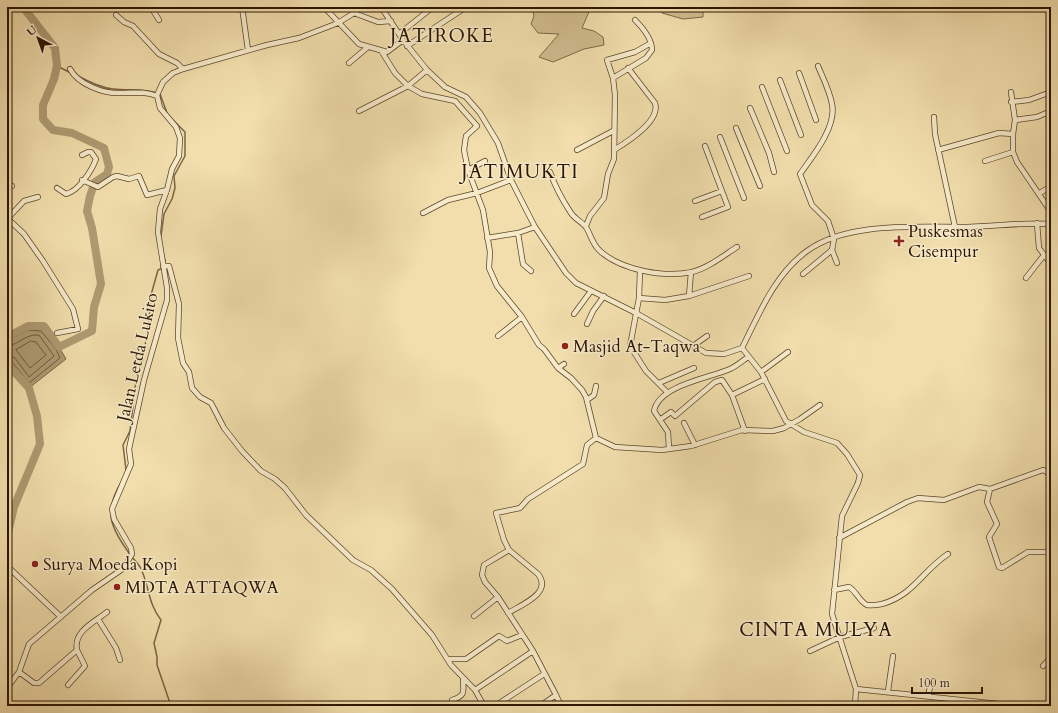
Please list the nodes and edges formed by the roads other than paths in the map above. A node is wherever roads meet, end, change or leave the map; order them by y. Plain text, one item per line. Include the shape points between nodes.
1 (151, 7) edge
2 (242, 7) edge
3 (324, 7) edge
4 (381, 7) edge
5 (433, 7) edge
6 (466, 7) edge
7 (116, 15) dead end
8 (159, 20) dead end
9 (636, 20) dead end
10 (391, 21) junction
11 (338, 23) junction
12 (399, 34) junction
13 (403, 40) junction
14 (651, 43) junction
15 (408, 46) junction
16 (368, 47) junction
17 (248, 50) junction
18 (382, 52) junction
19 (349, 63) dead end
20 (818, 66) dead end
21 (628, 68) junction
22 (70, 69) dead end
23 (182, 69) junction
24 (427, 70) junction
25 (799, 73) dead end
26 (613, 78) junction
27 (780, 80) dead end
28 (408, 86) junction
29 (762, 87) dead end
30 (1011, 92) dead end
31 (1051, 92) edge
32 (157, 94) junction
33 (1011, 102) junction
34 (359, 111) dead end
35 (1051, 111) edge
36 (934, 117) dead end
37 (816, 120) dead end
38 (1015, 120) junction
39 (484, 121) junction
40 (477, 126) junction
41 (736, 128) dead end
42 (613, 130) junction
43 (1013, 134) junction
44 (801, 135) dead end
45 (720, 137) dead end
46 (705, 146) dead end
47 (577, 150) dead end
48 (614, 150) junction
49 (938, 150) junction
50 (787, 151) dead end
51 (1014, 152) junction
52 (82, 155) dead end
53 (485, 161) dead end
54 (985, 161) dead end
55 (770, 163) junction
56 (468, 170) junction
57 (550, 172) dead end
58 (774, 172) dead end
59 (82, 180) junction
60 (510, 180) junction
61 (760, 186) dead end
62 (1051, 186) edge
63 (57, 188) dead end
64 (167, 190) junction
65 (722, 191) junction
66 (476, 193) junction
67 (1040, 193) junction
68 (38, 197) dead end
69 (744, 198) dead end
70 (695, 201) dead end
71 (1051, 212) edge
72 (423, 213) dead end
73 (702, 217) dead end
74 (7, 218) edge
75 (1037, 223) junction
76 (1051, 224) edge
77 (586, 226) junction
78 (535, 227) junction
79 (955, 227) junction
80 (518, 233) junction
81 (487, 238) junction
82 (834, 238) junction
83 (737, 247) dead end
84 (832, 250) junction
85 (1044, 255) junction
86 (837, 263) dead end
87 (1051, 264) edge
88 (165, 267) junction
89 (531, 271) dead end
90 (640, 271) junction
91 (691, 272) junction
92 (803, 274) dead end
93 (748, 276) dead end
94 (1026, 278) dead end
95 (592, 291) junction
96 (604, 296) junction
97 (689, 296) junction
98 (639, 298) junction
99 (636, 313) junction
100 (574, 314) dead end
101 (522, 317) junction
102 (587, 324) dead end
103 (57, 333) dead end
104 (498, 336) dead end
105 (707, 336) dead end
106 (693, 346) junction
107 (742, 348) junction
108 (788, 352) dead end
109 (748, 356) junction
110 (564, 364) dead end
111 (558, 368) junction
112 (694, 368) dead end
113 (761, 372) junction
114 (765, 379) junction
115 (659, 383) junction
116 (596, 386) dead end
117 (668, 393) junction
118 (732, 395) junction
119 (587, 400) junction
120 (820, 405) dead end
121 (661, 419) junction
122 (684, 423) dead end
123 (791, 425) junction
124 (745, 430) junction
125 (596, 438) junction
126 (695, 445) junction
127 (669, 448) junction
128 (1051, 477) edge
129 (990, 489) junction
130 (839, 538) junction
131 (509, 550) junction
132 (1051, 552) edge
133 (948, 554) dead end
134 (7, 566) edge
135 (834, 590) junction
136 (498, 596) junction
137 (107, 612) dead end
138 (508, 613) junction
139 (474, 616) dead end
140 (61, 617) junction
141 (98, 619) junction
142 (874, 628) dead end
143 (522, 635) junction
144 (840, 638) junction
145 (77, 650) junction
146 (533, 651) junction
147 (810, 651) dead end
148 (893, 656) dead end
149 (1051, 657) edge
150 (448, 659) junction
151 (120, 660) dead end
152 (1043, 666) dead end
153 (19, 672) junction
154 (544, 674) junction
155 (463, 679) junction
156 (931, 683) dead end
157 (68, 686) dead end
158 (7, 688) edge
159 (856, 689) junction
160 (474, 690) junction
161 (888, 691) junction
162 (556, 695) junction
163 (928, 696) junction
164 (452, 700) dead end
165 (484, 706) edge
166 (495, 706) edge
167 (540, 706) edge
168 (560, 706) edge
169 (855, 706) edge
170 (1018, 706) edge

1 - 8 street
2 - 17 street
3 - 11 street
4 - 10 street
5 - 12 street
6 - 15 street
7 - 23 street via 133,26 158,54
9 - 14 street
10 - 11 street via 378,22 354,13
10 - 12 street
11 - 16 street via 359,44
11 - 17 street via 299,38
12 - 13 street
13 - 15 street
13 - 18 street via 387,52
14 - 21 street via 650,54
14 - 26 street via 635,52 607,60
15 - 24 street
16 - 18 street
16 - 19 street
17 - 23 street
18 - 28 street via 395,73
20 - 82 street via 833,105 831,118 824,137 800,174 812,205 828,221
21 - 26 street
21 - 48 street via 657,109 647,125
22 - 32 street via 80,81 112,92 120,94 137,91
23 - 32 street via 168,77
24 - 28 street
24 - 39 street via 445,87 466,97
25 - 37 street
26 - 42 street
27 - 44 street
28 - 34 street
28 - 40 street via 422,94 455,101
29 - 50 street
30 - 33 street
31 - 33 street via 1029,100
32 - 64 street, Jalan Letda Lukito via 160,108 176,127 180,138 179,156 172,169
33 - 38 street
35 - 38 street via 1037,117
36 - 49 street
38 - 43 street
39 - 40 street
39 - 60 street via 498,143
40 - 56 street via 466,136 464,150
41 - 61 street
42 - 47 street
42 - 48 street
43 - 49 street via 998,133
43 - 51 street
45 - 69 street
46 - 65 street
48 - 77 street via 604,198 590,216
49 - 79 street
51 - 54 street
51 - 67 street via 1021,171
52 - 59 street via 91,152 96,159 94,166
53 - 56 street
55 - 55 street via 753,121 750,108 769,154
55 - 58 street
56 - 66 street
57 - 77 street via 570,212
59 - 63 street via 74,191 66,194
59 - 64 street via 98,187 113,177 129,179 139,176 147,195
60 - 66 street
60 - 78 street
62 - 67 street
64 - 88 street, Jalan Letda Lukito via 160,209 158,232
65 - 70 street
65 - 73 street via 728,207
66 - 72 street via 448,200
66 - 81 street
67 - 71 street
68 - 74 street via 24,201
74 - 103 street via 34,247 73,309 78,328
75 - 76 street
75 - 79 street
75 - 85 street via 1039,248
77 - 90 street via 592,241 600,250
78 - 80 street
78 - 95 street via 566,273 580,286
79 - 82 street via 901,226
80 - 81 street
80 - 89 street via 523,264
81 - 101 street via 490,252 489,268 497,286
82 - 84 street
82 - 107 street via 807,250 795,262 770,294
83 - 91 street via 712,263
84 - 86 street
84 - 92 street
85 - 87 street
85 - 94 street
88 - 140 street, Jalan Letda Lukito via 167,300 144,380 129,450 131,464 112,509 114,519 131,548 131,556 124,568 92,590
88 - 150 street via 179,304 178,338 192,388 200,397 211,403 224,428 261,471 280,483 306,515 353,560 371,570 392,589 432,635
90 - 91 street
90 - 98 street
91 - 97 street
93 - 97 street
95 - 96 street
95 - 100 street
96 - 99 street
96 - 102 street
97 - 98 street via 665,300
98 - 99 street
99 - 106 street
99 - 115 street via 630,346 646,371
101 - 104 street
101 - 111 street via 535,341
105 - 106 street
106 - 107 street via 716,355
107 - 109 street
108 - 113 street
109 - 113 street
109 - 117 street via 732,368 682,385
110 - 111 street
111 - 119 street via 576,383
112 - 115 street
113 - 114 street
114 - 118 street
114 - 123 street via 782,414
115 - 117 street
116 - 119 street via 594,395
117 - 121 street via 655,404 654,410
118 - 121 street via 722,380 715,382 674,416 671,412
118 - 124 street
119 - 125 street
120 - 123 street
121 - 127 street via 668,432
122 - 126 street
123 - 124 street via 773,431
123 - 130 street via 837,443 858,471 858,483 842,516
124 - 126 street
125 - 127 street via 615,447 662,450
125 - 131 street via 587,445 583,464 528,499 520,508 496,513
126 - 127 street
128 - 129 street via 1043,470
129 - 130 street via 979,487 944,500 918,498
129 - 132 street via 987,502 997,524 989,537 999,567 1002,568 1028,552
130 - 135 street
131 - 136 street via 483,568 485,582
131 - 138 street via 542,578 543,586 539,594
133 - 135 street via 937,561 896,600 872,606 862,602 849,588
134 - 140 street
135 - 144 street via 832,614
136 - 138 street
136 - 139 street
137 - 141 street
138 - 143 street
140 - 153 street, Jalan Letda Lukito via 29,644
141 - 145 street via 78,636
141 - 151 street via 116,648
142 - 144 street
143 - 146 street
143 - 150 street via 507,641 499,636 466,659
144 - 147 street
144 - 159 street
145 - 153 street via 39,683 32,682
145 - 157 street via 85,666
146 - 154 street
146 - 160 street
148 - 161 street
149 - 152 street
150 - 155 street
153 - 158 street, Jalan Letda Lukito
154 - 162 street
154 - 166 street
155 - 160 street
155 - 164 street via 463,694
156 - 163 street
159 - 161 street
159 - 169 street
160 - 165 street
161 - 163 street
162 - 167 street
162 - 168 street
163 - 170 street

